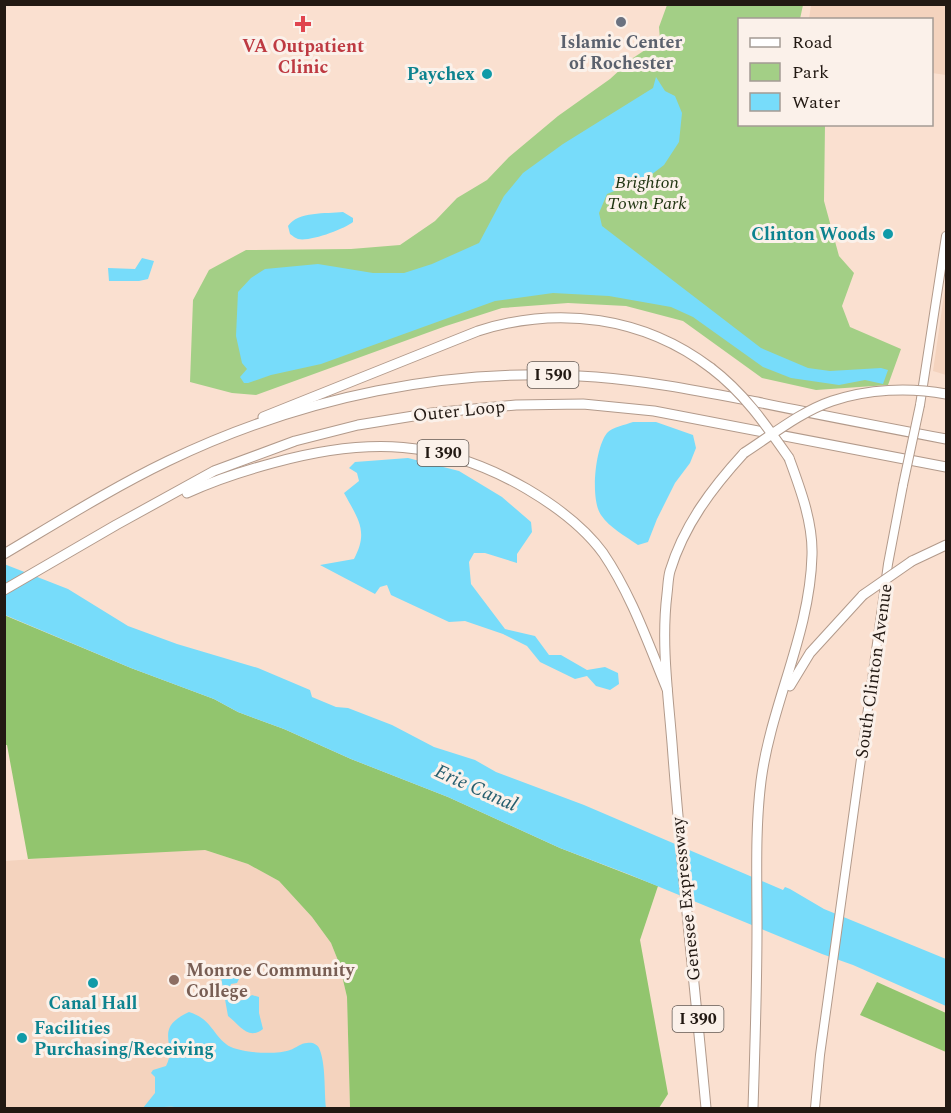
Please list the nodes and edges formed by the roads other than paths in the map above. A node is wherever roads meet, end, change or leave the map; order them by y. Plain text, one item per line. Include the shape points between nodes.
1 (946, 236) edge
2 (945, 258) edge
3 (946, 394) edge
4 (946, 439) edge
5 (167, 461) junction
6 (946, 467) edge
7 (116, 525) junction
8 (946, 545) edge
9 (4, 554) edge
10 (4, 590) edge
11 (667, 688) junction
12 (782, 698) junction
13 (706, 1108) edge
14 (753, 1108) edge
15 (815, 1108) edge

1 - 2 street, South Clinton Avenue
2 - 15 street, South Clinton Avenue, bridge via 887,574
3 - 11 highway, Genesee Expressway, bridge via 892,390 831,402 789,423 744,453 720,478 698,509 670,572 663,636
4 - 5 highway, Outer Loop / I 590 via 644,382 515,375 434,381 343,398 243,430
5 - 9 highway, Outer Loop
5 - 12 highway, bridge via 305,399 467,335 512,322 570,317 617,323 650,333 726,379 789,458 807,515 813,554 804,618
6 - 7 highway, Outer Loop / I 590 via 654,411 583,404 516,405 358,424 295,441 214,471
7 - 10 highway, Outer Loop / I 390
7 - 11 highway, I 390 via 212,481 310,453 361,446 410,447 455,456 500,473 539,496 574,522 602,552 628,596
8 - 12 highway, bridge via 912,561 863,596 810,653
11 - 13 highway, Genesee Expressway / I 390
12 - 14 highway via 768,739 761,782

